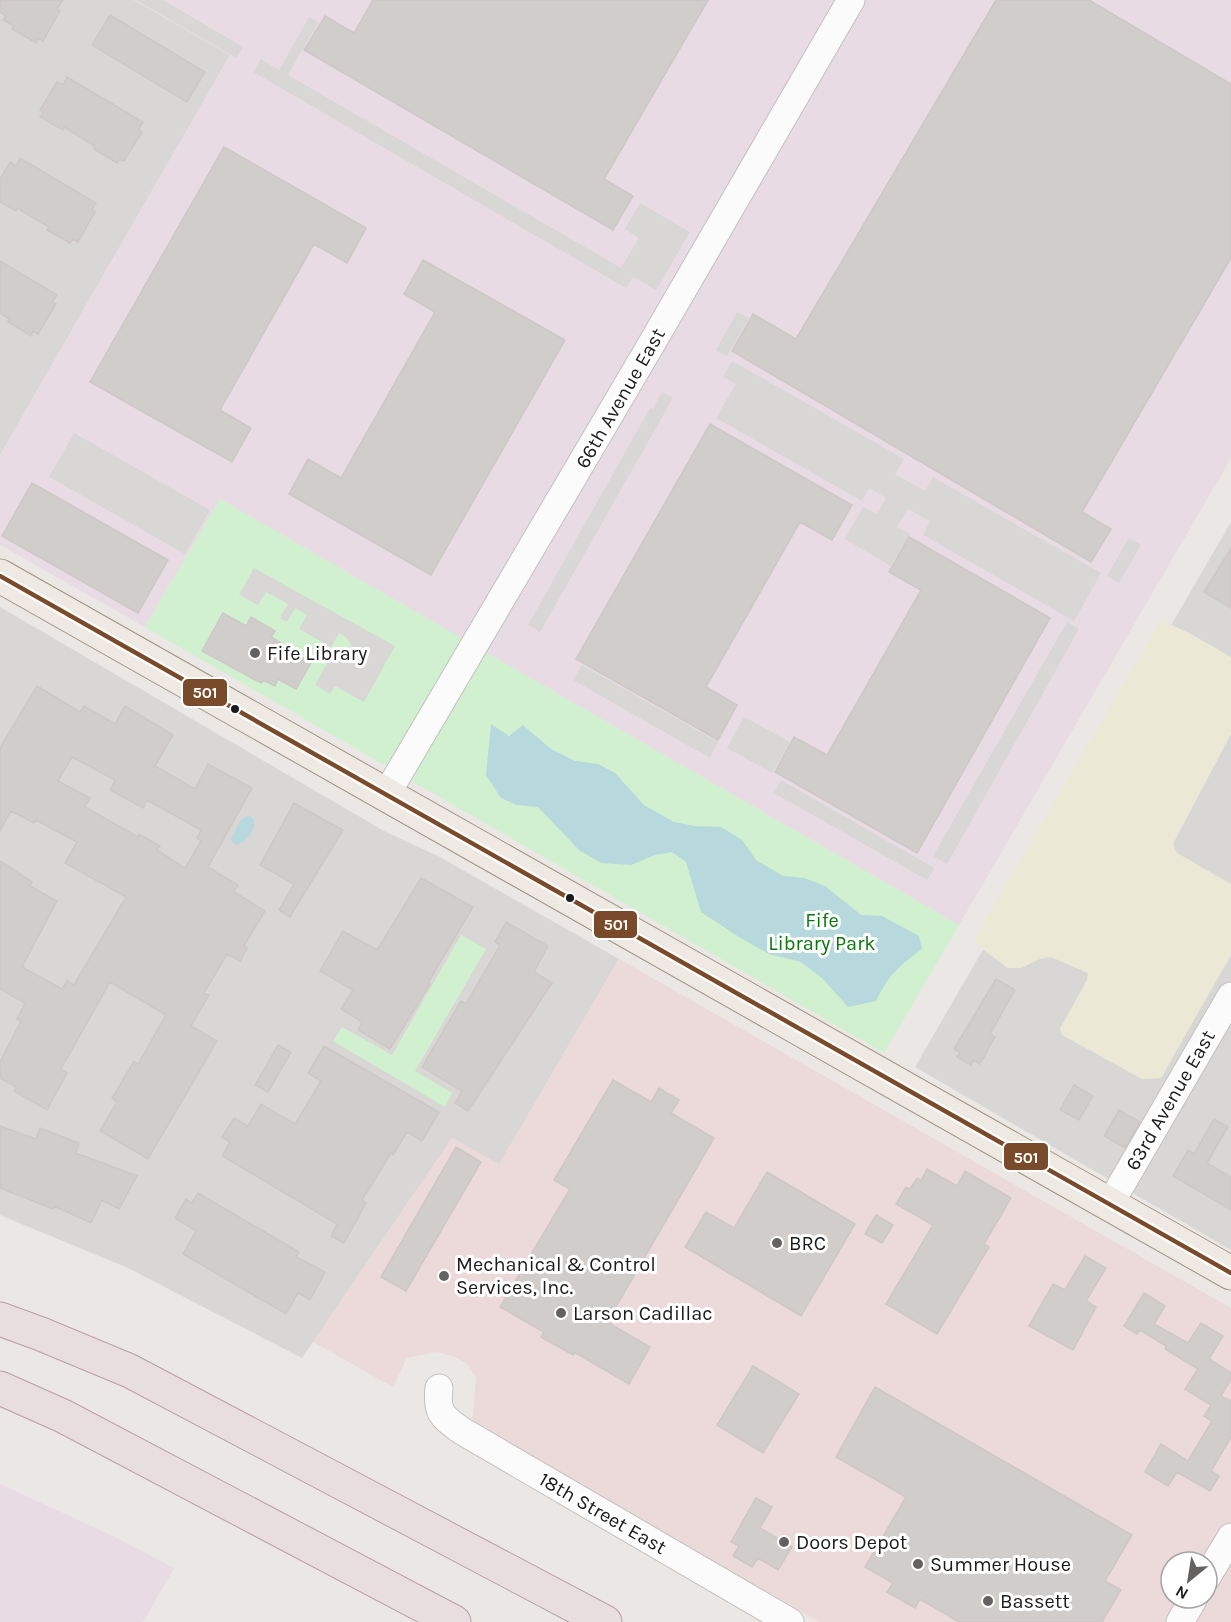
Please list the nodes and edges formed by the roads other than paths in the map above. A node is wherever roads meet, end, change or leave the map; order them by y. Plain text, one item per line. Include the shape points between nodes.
1 (851, 0) edge
2 (0, 576) edge
3 (387, 795) junction
4 (1231, 996) edge
5 (1110, 1204) junction
6 (1231, 1273) edge
7 (0, 1319) edge
8 (0, 1388) edge
9 (439, 1389) dead end
10 (1231, 1537) edge
11 (1219, 1557) edge
12 (454, 1622) edge
13 (605, 1622) edge
14 (790, 1622) edge

1 - 3 street, 66th Avenue East
2 - 3 main road
3 - 5 main road
4 - 5 street, 63rd Avenue East
5 - 6 main road
7 - 13 highway via 130,1371
8 - 12 highway via 63,1416
9 - 14 street, 18th Street East via 437,1405 444,1418 462,1431
10 - 11 street

